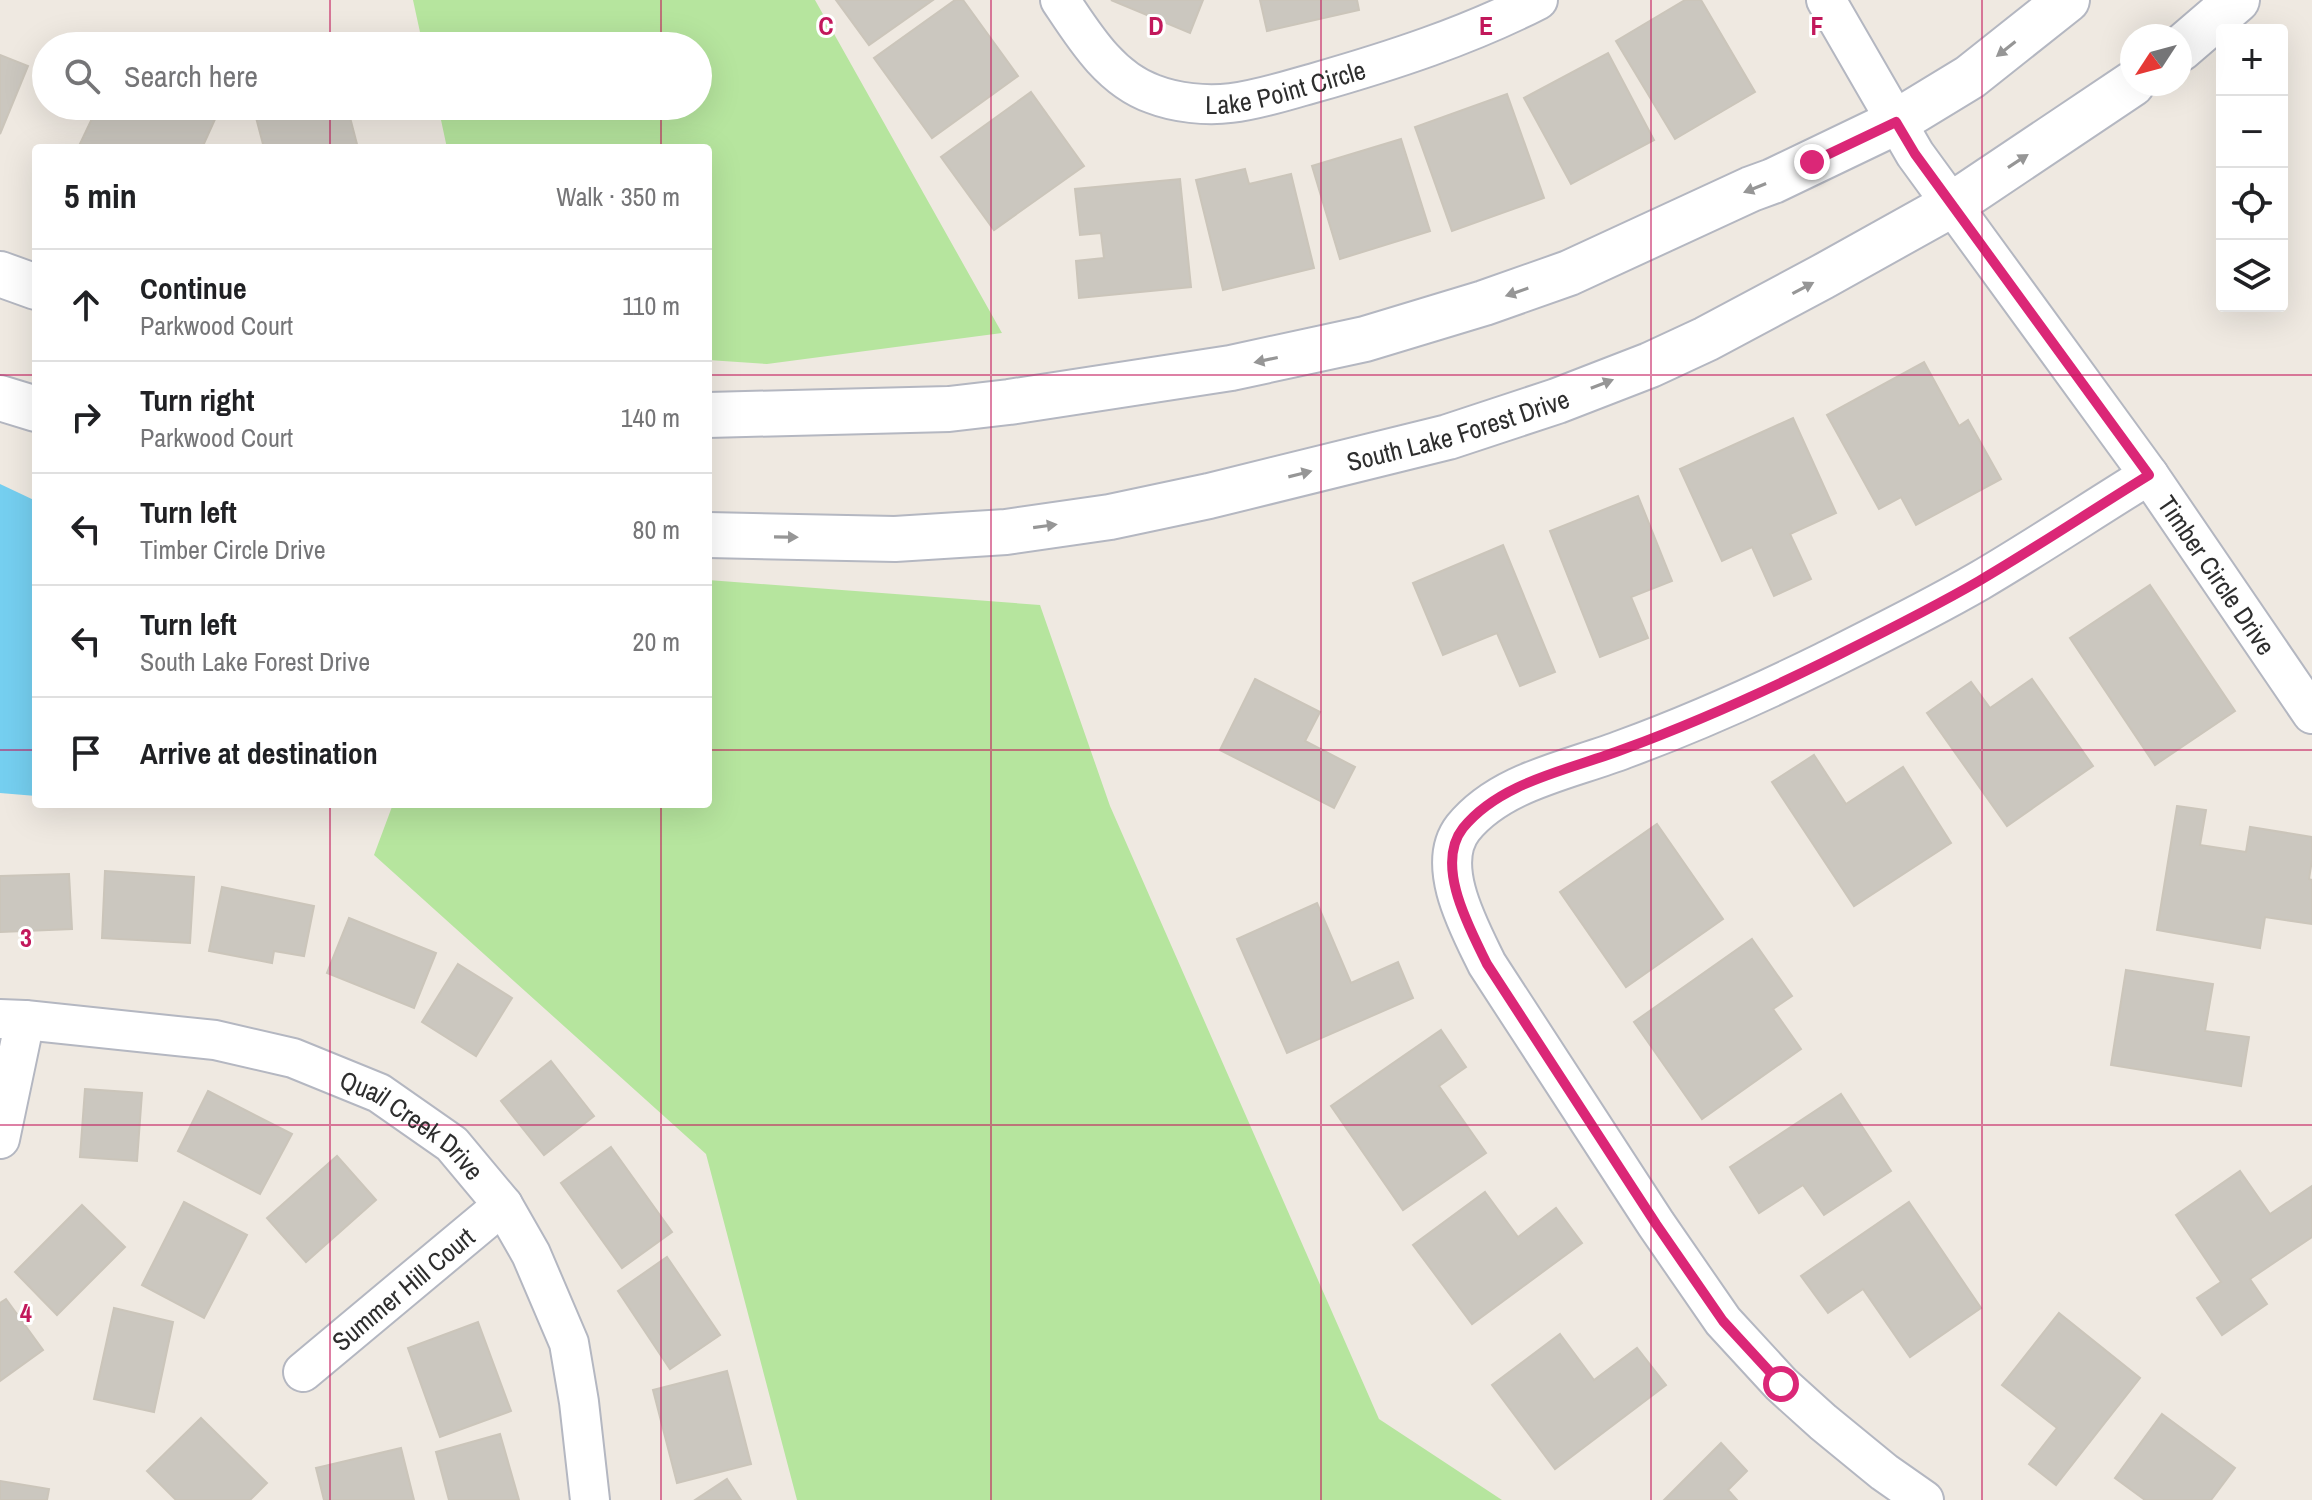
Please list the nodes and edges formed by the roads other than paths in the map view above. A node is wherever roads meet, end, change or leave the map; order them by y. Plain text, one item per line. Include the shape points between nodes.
1 (1060, 0) edge
2 (1538, 0) edge
3 (1826, 0) edge
4 (2067, 0) edge
5 (2237, 0) edge
6 (2192, 39) edge
7 (2120, 92) edge
8 (1896, 122) junction
9 (1953, 204) junction
10 (0, 274) edge
11 (32, 286) edge
12 (0, 398) edge
13 (32, 408) edge
14 (712, 415) edge
15 (2149, 475) junction
16 (712, 535) edge
17 (2312, 714) edge
18 (12, 1019) edge
19 (0, 1139) edge
20 (503, 1205) junction
21 (303, 1372) dead end
22 (590, 1500) edge
23 (1924, 1500) edge

1 - 2 street, Lake Point Circle via 1127,82 1154,95 1232,103 1381,64
3 - 8 street, Timber Circle Drive
4 -> 8 main road via 1970,77
5 - 6 main road
9 -> 7 main road, South Lake Forest Drive
8 - 9 street, Timber Circle Drive
8 -> 14 main road via 1569,273 1365,339 1231,368 994,404
9 - 15 street, Timber Circle Drive
16 -> 9 main road, South Lake Forest Drive via 895,539 1006,532 1166,505 1448,437 1650,365
10 - 11 main road
12 - 13 main road
15 - 17 street, Timber Circle Drive
15 - 23 street via 1978,582 1823,662 1625,749 1506,793 1478,813 1453,849 1453,878 1465,919 1487,964 1723,1321 1823,1422
18 - 19 street
18 - 20 street, Quail Creek Drive via 215,1040 293,1058 379,1093 452,1144
20 - 21 street, Summer Hill Court
20 - 22 street, Quail Creek Drive via 531,1254 569,1343

